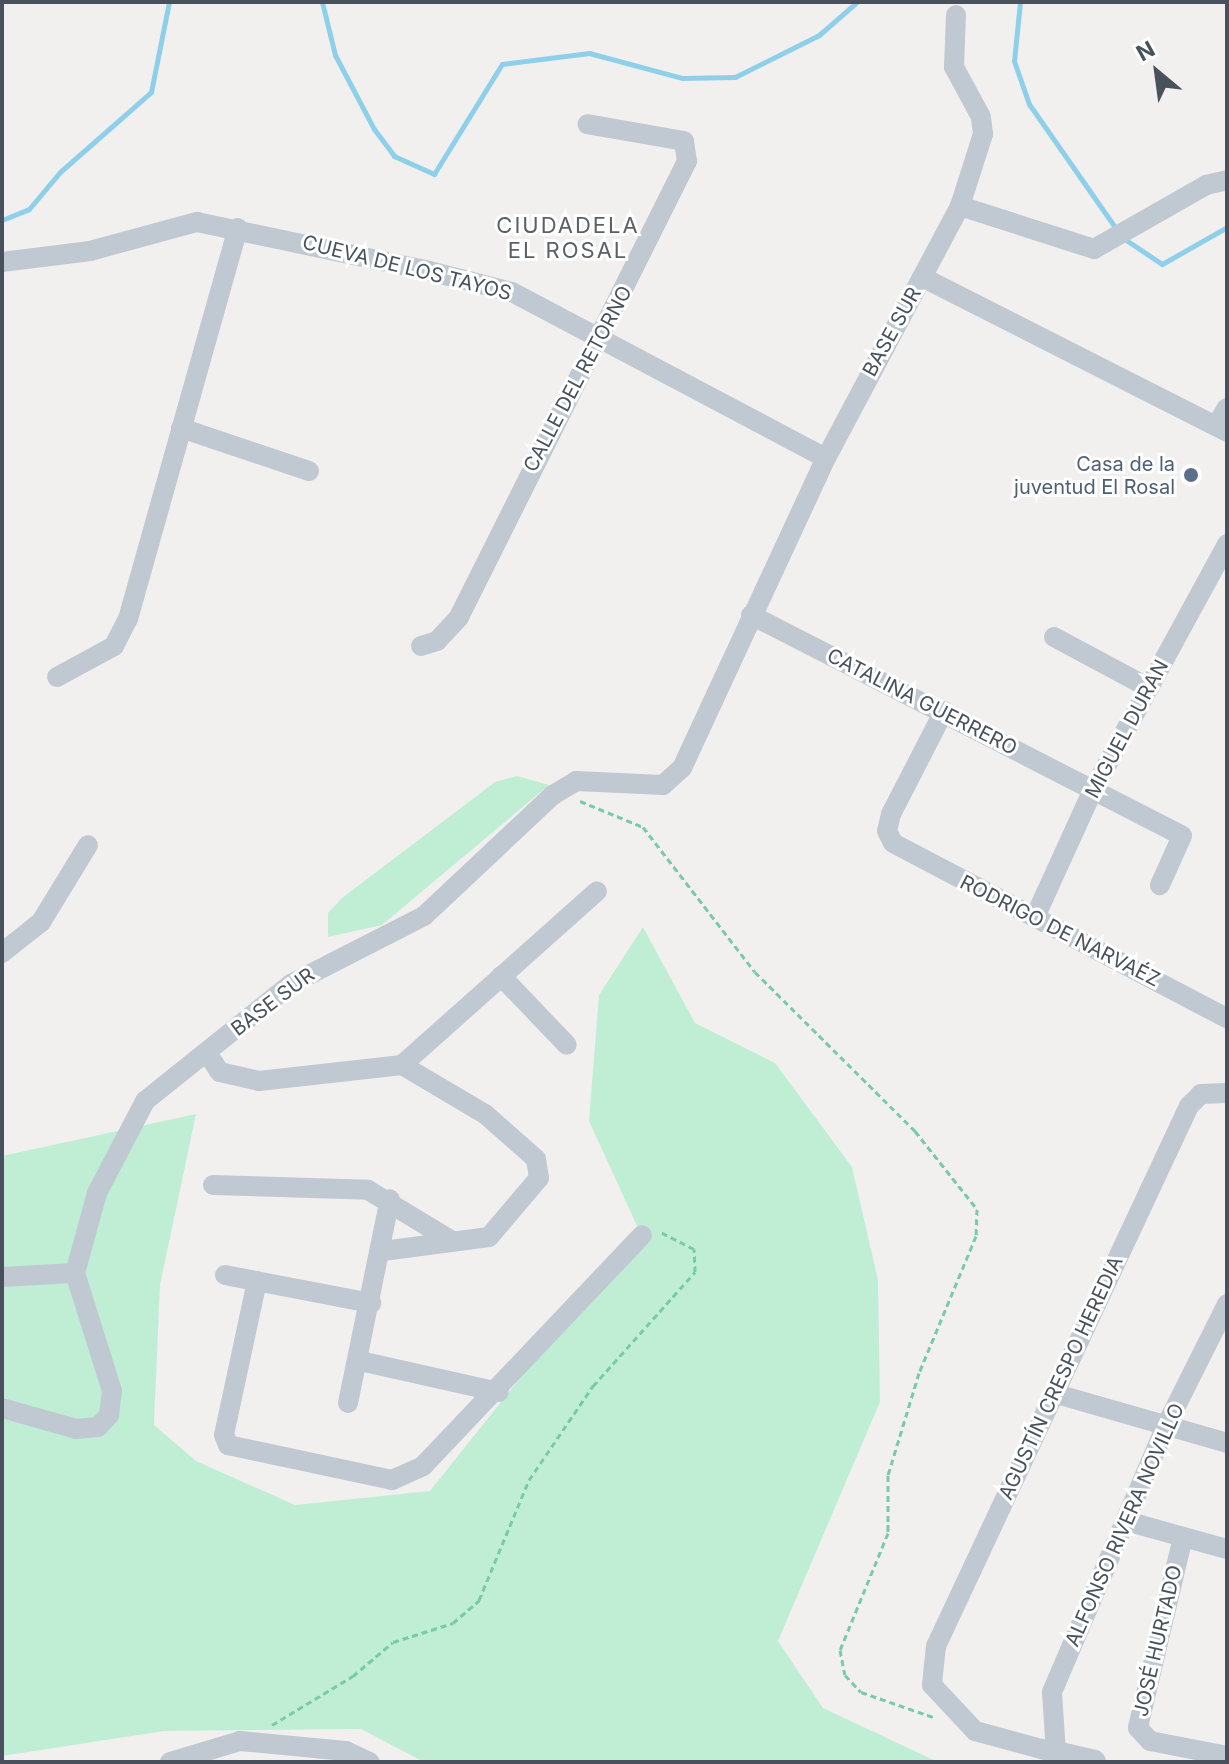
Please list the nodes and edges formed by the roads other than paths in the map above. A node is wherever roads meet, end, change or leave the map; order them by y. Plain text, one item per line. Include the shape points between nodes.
1 (956, 15) dead end
2 (587, 124) dead end
3 (1227, 180) edge
4 (960, 206) junction
5 (238, 228) junction
6 (2, 262) edge
7 (922, 277) junction
8 (602, 339) junction
9 (1227, 408) edge
10 (181, 428) junction
11 (1222, 429) edge
12 (826, 458) junction
13 (309, 471) dead end
14 (1227, 544) edge
15 (751, 615) junction
16 (1054, 637) dead end
17 (421, 646) dead end
18 (57, 677) dead end
19 (1149, 688) junction
20 (944, 711) junction
21 (1093, 790) junction
22 (88, 845) dead end
23 (1160, 885) dead end
24 (597, 891) dead end
25 (1035, 917) junction
26 (2, 953) edge
27 (501, 976) junction
28 (1227, 1018) edge
29 (567, 1045) dead end
30 (207, 1053) junction
31 (402, 1065) junction
32 (1222, 1092) edge
33 (213, 1185) dead end
34 (390, 1199) junction
35 (642, 1235) road end
36 (452, 1241) junction
37 (383, 1251) junction
38 (75, 1273) junction
39 (225, 1275) dead end
40 (2, 1277) edge
41 (257, 1281) junction
42 (371, 1303) junction
43 (1224, 1317) edge
44 (360, 1361) junction
45 (499, 1392) junction
46 (1053, 1393) junction
47 (348, 1403) dead end
48 (2, 1408) edge
49 (1165, 1428) junction
50 (1227, 1443) edge
51 (1126, 1521) junction
52 (1183, 1537) junction
53 (1227, 1549) edge
54 (1227, 1754) edge
55 (344, 1756) edge
56 (1058, 1758) edge
57 (170, 1762) edge
58 (370, 1762) edge
59 (1094, 1762) edge

1 - 4 street, BASE SUR via 950,51 981,117 983,134
2 - 8 street, CALLE DEL RETORNO via 664,134 689,150
3 - 4 street via 1094,249
4 - 7 street, BASE SUR
5 - 6 street, CUEVA DE LOS TAYOS via 177,225 90,251
5 - 8 street, CUEVA DE LOS TAYOS via 512,292
5 - 10 street
7 - 11 street
7 - 12 street, BASE SUR
8 - 12 street, CUEVA DE LOS TAYOS
8 - 17 street, CALLE DEL RETORNO via 459,617 437,641
9 - 11 street
10 - 13 street
10 - 18 street via 128,619 114,646
12 - 15 street, BASE SUR
14 - 19 street, MIGUEL DURAN
15 - 20 street, CATALINA GUERRERO
15 - 30 street, BASE SUR via 682,768 663,785 576,781 553,795 424,916 291,984
16 - 19 street
19 - 21 street, MIGUEL DURAN
20 - 21 street, CATALINA GUERRERO
20 - 25 street, RODRIGO DE NARVAÉZ via 887,831 893,843
21 - 23 street, CATALINA GUERRERO via 1182,836
21 - 25 street, MIGUEL DURAN
22 - 26 street via 41,922
24 - 27 street
25 - 28 street, RODRIGO DE NARVAÉZ
27 - 29 street
27 - 31 street
30 - 31 street via 220,1072 259,1081
30 - 38 street, BASE SUR via 145,1101 97,1193
31 - 36 street via 485,1114 541,1167 539,1178 489,1237
32 - 46 street, AGUSTÍN CRESPO HEREDIA via 1201,1094 1189,1106
33 - 34 street via 368,1190
34 - 36 street
34 - 37 street
35 - 45 street
36 - 37 street
37 - 42 street
38 - 40 street
38 - 48 street via 112,1391 109,1415 98,1427 76,1429
39 - 41 street
41 - 42 street
41 - 45 street via 224,1435 237,1451 392,1480 409,1477
42 - 44 street
43 - 49 street, ALFONSO RIVERA NOVILLO
44 - 45 street
44 - 47 street
46 - 49 street
46 - 56 street, AGUSTÍN CRESPO HEREDIA via 936,1646 932,1685 975,1731
49 - 50 street
49 - 51 street, ALFONSO RIVERA NOVILLO
51 - 52 street
51 - 56 street, ALFONSO RIVERA NOVILLO via 1052,1692
52 - 53 street
52 - 54 street, JOSÉ HURTADO via 1138,1728 1150,1741
55 - 57 street via 240,1741
55 - 58 street
56 - 59 street

